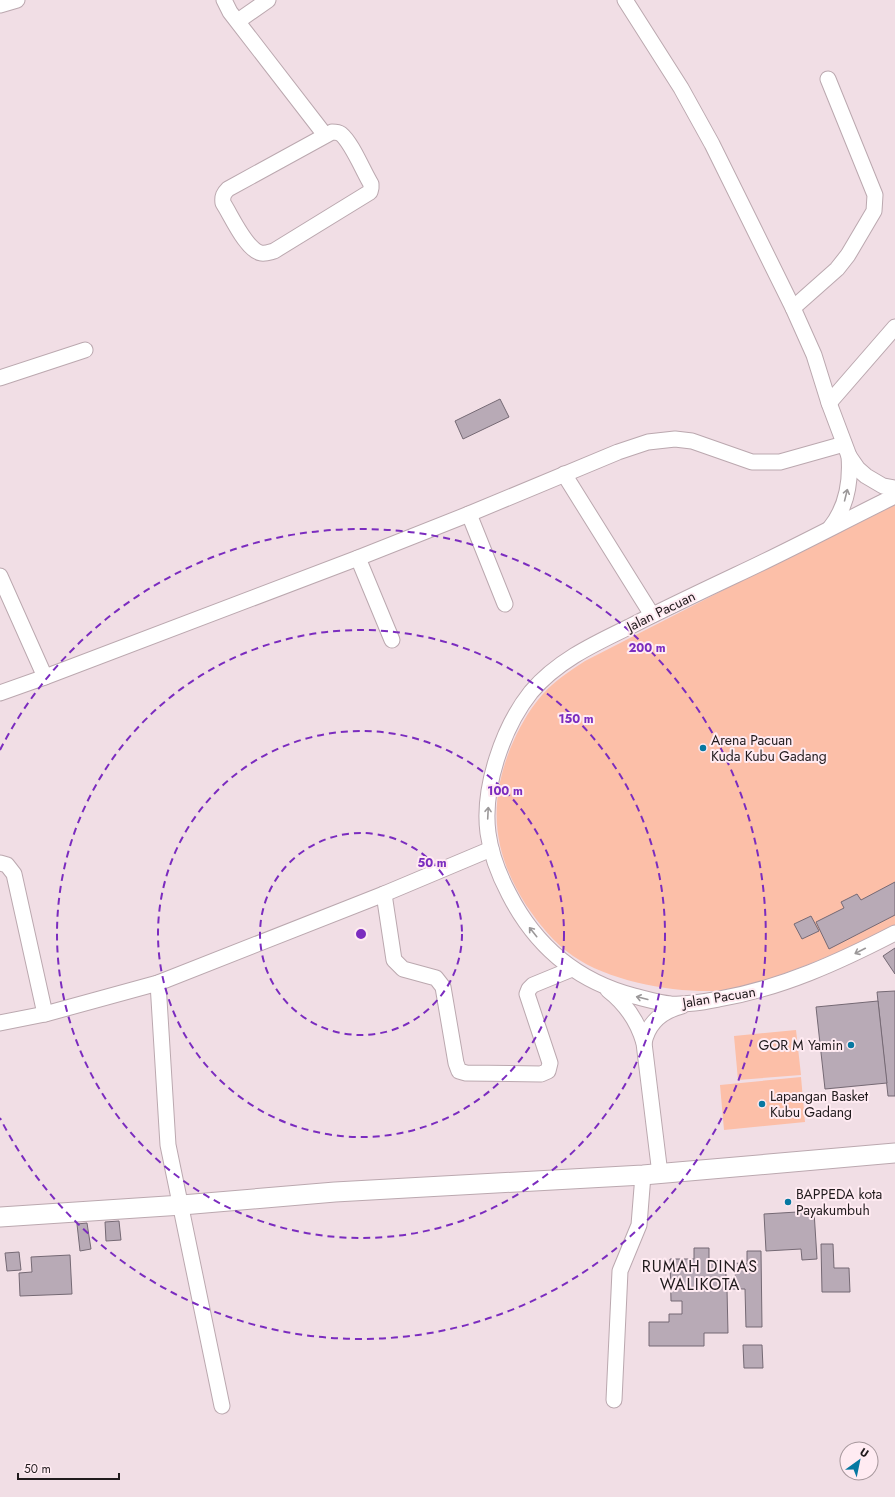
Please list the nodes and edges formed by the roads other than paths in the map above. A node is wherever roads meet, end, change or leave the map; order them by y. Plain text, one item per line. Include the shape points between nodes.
1 (17, 0) edge
2 (224, 0) edge
3 (268, 0) edge
4 (625, 0) edge
5 (0, 5) edge
6 (238, 21) junction
7 (828, 79) dead end
8 (325, 135) junction
9 (793, 308) junction
10 (895, 327) edge
11 (85, 350) dead end
12 (0, 378) edge
13 (829, 403) junction
14 (846, 450) junction
15 (564, 474) junction
16 (895, 488) edge
17 (895, 496) edge
18 (469, 514) junction
19 (828, 529) junction
20 (358, 558) junction
21 (0, 576) edge
22 (505, 604) dead end
23 (652, 615) junction
24 (392, 640) dead end
25 (45, 677) junction
26 (0, 693) edge
27 (491, 849) junction
28 (0, 863) edge
29 (384, 894) junction
30 (895, 933) edge
31 (572, 969) junction
32 (158, 983) junction
33 (602, 986) junction
34 (690, 1004) junction
35 (45, 1014) junction
36 (0, 1023) edge
37 (644, 1043) junction
38 (895, 1153) edge
39 (652, 1175) junction
40 (182, 1205) junction
41 (0, 1216) edge
42 (614, 1400) dead end
43 (222, 1406) dead end

1 - 5 street
2 - 6 street
3 - 6 street
4 - 9 street via 693,109
6 - 8 street
7 - 9 street via 875,195 874,211 838,269
8 - 8 street via 336,132 348,142 371,184 370,192 274,251 260,253 252,249 223,202 224,193
9 - 13 street via 814,355
10 - 13 street
11 - 12 street
13 - 14 street
14 - 15 street via 780,462 752,462 692,441 675,439 648,442
14 - 16 street via 858,469 866,476 883,486
19 -> 14 street via 841,512 850,480
15 - 18 street
15 - 23 street
17 - 19 street, Jalan Pacuan
18 - 20 street
18 - 22 street
19 - 23 street, Jalan Pacuan via 804,543
20 - 24 street
20 - 25 street
21 - 25 street
27 -> 23 street, Jalan Pacuan via 488,831 491,784 505,738 523,704 543,679 567,660
25 - 26 street
27 - 29 street
31 -> 27 street, Jalan Pacuan via 540,941 526,924 505,887
28 - 35 street via 7,865 14,874
29 - 31 street via 394,960 403,968 436,978 443,987 459,1071 541,1074 548,1071 550,1063 527,994 533,985
29 - 32 street
30 -> 34 street, Jalan Pacuan via 811,973 737,996
31 - 33 street, Jalan Pacuan
32 - 35 street
32 - 40 street via 168,1146
34 -> 33 street, Jalan Pacuan via 667,1004 647,1000
33 - 37 street via 622,1002 637,1024
34 - 37 street via 659,1017 649,1028
35 - 36 street
37 - 39 street
38 - 39 main road
39 - 40 main road via 335,1192
39 - 42 street via 639,1225 620,1271
40 - 41 main road
40 - 43 street

